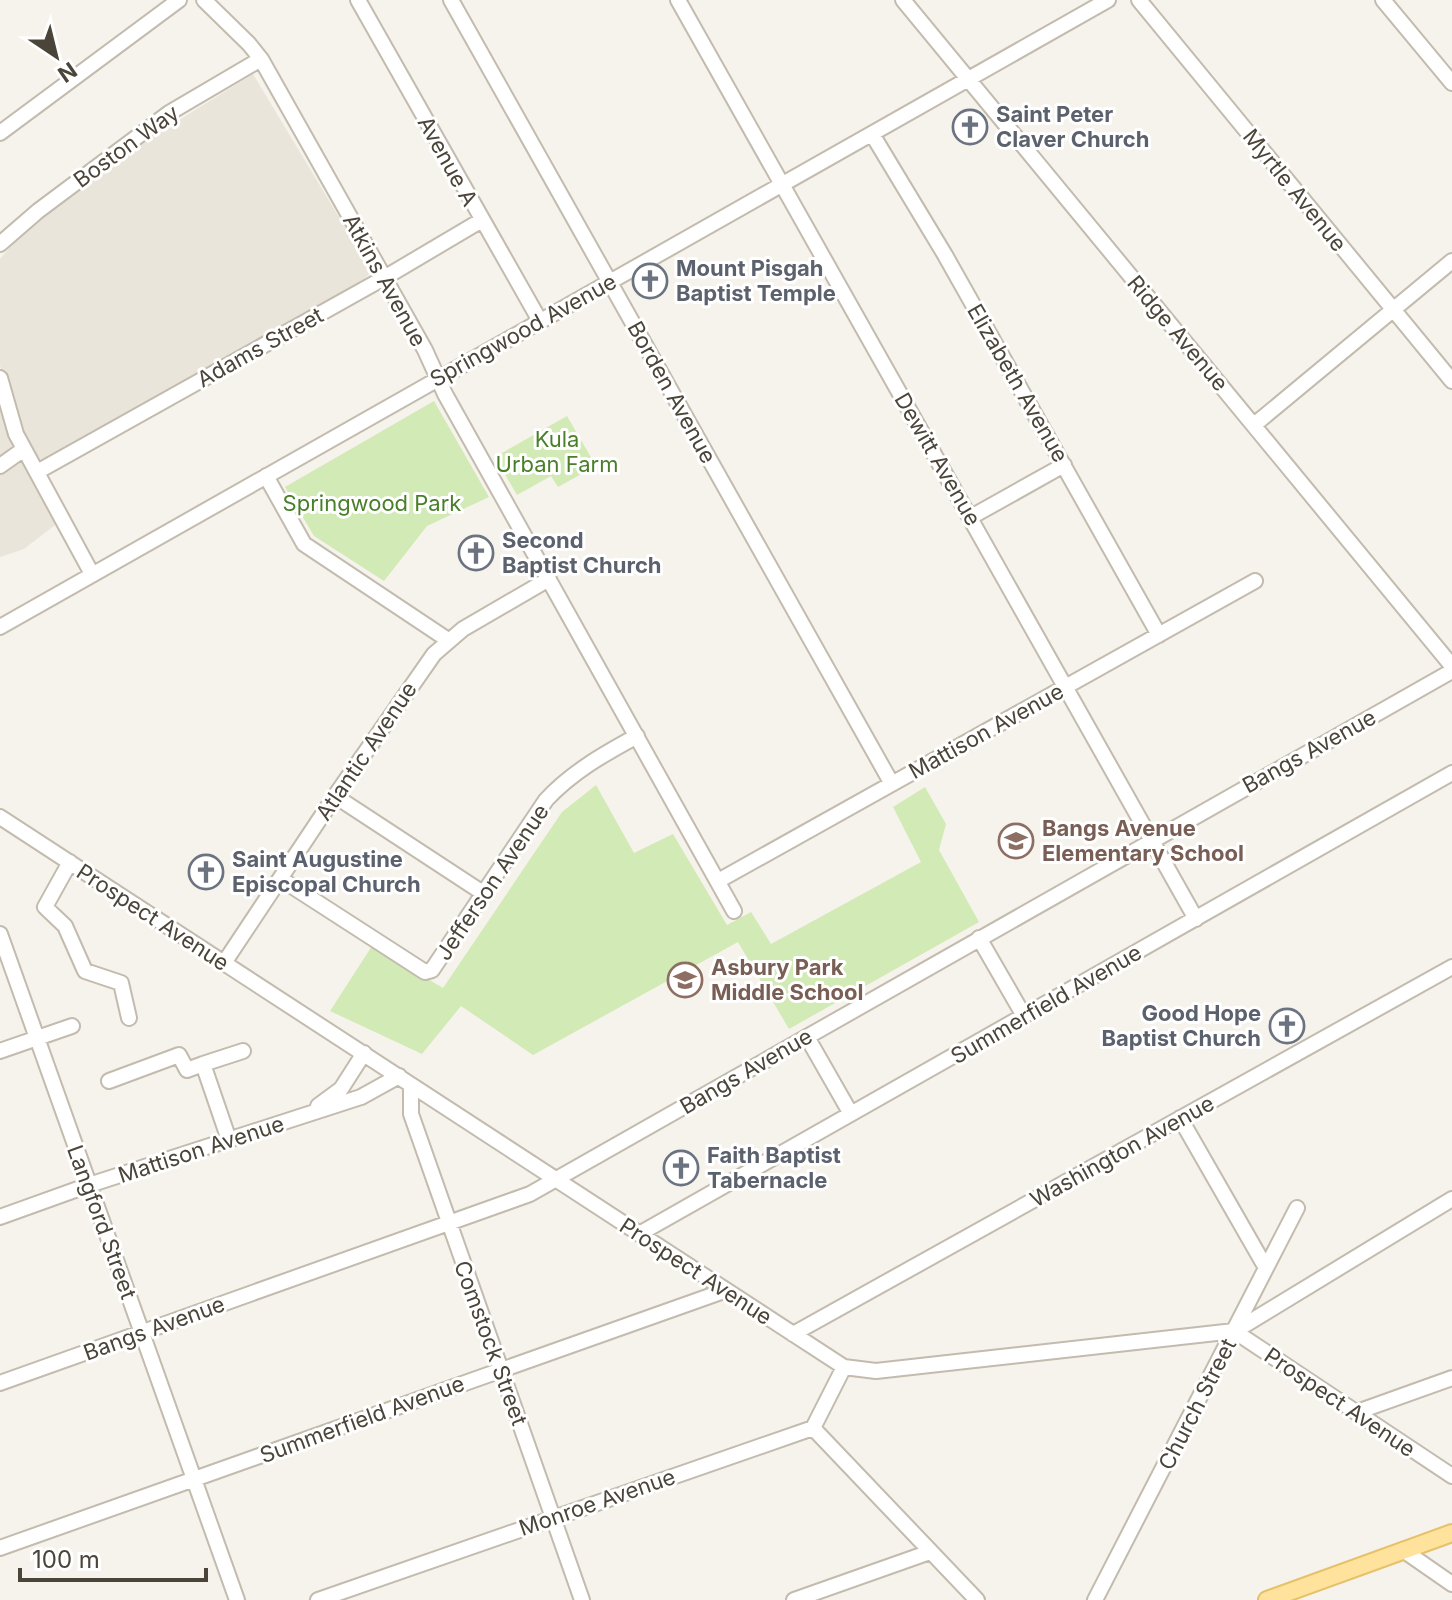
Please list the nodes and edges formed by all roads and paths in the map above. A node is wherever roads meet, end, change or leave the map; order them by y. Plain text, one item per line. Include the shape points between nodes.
1 (179, 0) edge
2 (204, 0) edge
3 (358, 0) edge
4 (451, 0) edge
5 (678, 0) edge
6 (903, 0) edge
7 (1108, 0) edge
8 (1139, 0) edge
9 (1383, 0) edge
10 (261, 59) junction
11 (968, 79) junction
12 (1452, 83) edge
13 (0, 133) edge
14 (872, 134) junction
15 (782, 185) junction
16 (482, 220) junction
17 (0, 244) edge
18 (1452, 261) edge
19 (384, 278) junction
20 (610, 282) junction
21 (1393, 309) junction
22 (540, 321) junction
23 (0, 378) edge
24 (438, 379) junction
25 (1452, 381) edge
26 (1254, 425) junction
27 (24, 449) junction
28 (1064, 465) junction
29 (0, 466) edge
30 (37, 472) junction
31 (266, 476) junction
32 (971, 517) junction
33 (92, 574) junction
34 (549, 579) junction
35 (1255, 581) dead end
36 (0, 627) edge
37 (1159, 635) junction
38 (448, 640) junction
39 (1452, 668) edge
40 (1065, 687) junction
41 (637, 736) junction
42 (1452, 773) edge
43 (892, 784) junction
44 (335, 796) junction
45 (0, 817) edge
46 (1151, 839) junction
47 (70, 862) junction
48 (281, 879) junction
49 (718, 881) junction
50 (483, 893) junction
51 (734, 911) dead end
52 (1196, 919) junction
53 (0, 934) edge
54 (979, 938) junction
55 (224, 963) junction
56 (1452, 967) edge
57 (1024, 1016) junction
58 (129, 1018) dead end
59 (72, 1026) dead end
60 (807, 1037) junction
61 (37, 1039) junction
62 (0, 1051) edge
63 (243, 1051) dead end
64 (364, 1053) junction
65 (203, 1064) junction
66 (405, 1080) junction
67 (109, 1081) dead end
68 (851, 1114) junction
69 (301, 1117) junction
70 (1180, 1118) junction
71 (229, 1140) junction
72 (556, 1180) junction
73 (89, 1185) junction
74 (1452, 1199) edge
75 (1297, 1208) dead end
76 (0, 1217) edge
77 (449, 1224) junction
78 (639, 1234) junction
79 (1266, 1268) junction
80 (724, 1291) junction
81 (1234, 1331) junction
82 (142, 1332) junction
83 (793, 1334) junction
84 (844, 1367) junction
85 (500, 1370) junction
86 (1452, 1378) edge
87 (0, 1383) edge
88 (1357, 1412) junction
89 (813, 1428) junction
90 (1452, 1476) edge
91 (194, 1479) junction
92 (553, 1517) junction
93 (1452, 1533) edge
94 (0, 1548) edge
95 (1403, 1550) junction
96 (930, 1552) junction
97 (1452, 1584) edge
98 (237, 1600) edge
99 (318, 1600) edge
100 (582, 1600) edge
101 (794, 1600) edge
102 (977, 1600) edge
103 (1095, 1600) edge
104 (1267, 1600) edge

1 - 13 street
2 - 10 street, Atkins Avenue
3 - 16 street, Avenue A
4 - 20 street, Borden Avenue
5 - 15 street, Dewitt Avenue
6 - 11 street, Ridge Avenue
7 - 11 street, Springwood Avenue
8 - 21 street, Myrtle Avenue
9 - 12 street
10 - 17 street, Boston Way via 169,113
10 - 19 street, Atkins Avenue
11 - 14 street, Springwood Avenue
11 - 26 street, Ridge Avenue
14 - 15 street, Springwood Avenue
14 - 28 street, Elizabeth Avenue
15 - 20 street, Springwood Avenue
15 - 32 street, Dewitt Avenue
16 - 19 street, Adams Street
16 - 22 street, Avenue A
18 - 21 street
19 - 24 street, Atkins Avenue
19 - 30 street, Adams Street
20 - 22 street, Springwood Avenue
20 - 43 street, Borden Avenue
21 - 25 street, Myrtle Avenue
21 - 26 street
22 - 24 street, Springwood Avenue
23 - 27 street
24 - 31 street, Springwood Avenue
24 - 34 street, Atkins Avenue
26 - 39 street, Ridge Avenue
27 - 29 street
27 - 30 street
28 - 32 street
28 - 37 street, Elizabeth Avenue
30 - 33 street
31 - 33 street, Springwood Avenue
31 - 38 street via 304,544
32 - 40 street, Dewitt Avenue
33 - 36 street, Springwood Avenue
34 - 38 street, Atlantic Avenue
34 - 41 street, Atkins Avenue
35 - 37 street, Mattison Avenue
37 - 40 street, Mattison Avenue
38 - 44 street, Atlantic Avenue
39 - 46 street, Bangs Avenue
40 - 43 street, Mattison Avenue
40 - 46 street, Dewitt Avenue
41 - 49 street, Atkins Avenue
41 - 50 street, Jefferson Avenue via 562,782
42 - 52 street, Summerfield Avenue
43 - 49 street, Mattison Avenue
44 - 48 street, Atlantic Avenue
44 - 50 street
45 - 47 street, Prospect Avenue
46 - 52 street, Dewitt Avenue
46 - 54 street, Bangs Avenue
47 - 55 street, Prospect Avenue
47 - 58 street via 45,907 65,926 85,971 121,983
48 - 50 street, Jefferson Avenue via 425,972 432,970
48 - 55 street, Atlantic Avenue
49 - 51 street, Atkins Avenue
52 - 57 street, Summerfield Avenue
53 - 61 street, Langford Street
54 - 57 street
54 - 60 street, Bangs Avenue
55 - 64 street, Prospect Avenue
56 - 70 street, Washington Avenue
57 - 68 street, Summerfield Avenue
59 - 61 street
60 - 68 street
60 - 72 street, Bangs Avenue
61 - 62 street
61 - 73 street, Langford Street
63 - 65 street
64 - 66 street, Prospect Avenue
64 - 69 street via 341,1089
65 - 67 street via 187,1070 179,1055
65 - 71 street
66 - 69 street, Mattison Avenue
66 - 72 street, Prospect Avenue
66 - 77 street, Comstock Street via 411,1114
68 - 78 street, Summerfield Avenue
69 - 71 street, Mattison Avenue
70 - 79 street
70 - 83 street, Washington Avenue
71 - 73 street, Mattison Avenue
72 - 77 street, Bangs Avenue
72 - 78 street, Prospect Avenue
73 - 76 street, Mattison Avenue
73 - 82 street, Langford Street
74 - 81 street
75 - 79 street, Church Street
77 - 82 street, Bangs Avenue
77 - 85 street, Comstock Street
78 - 80 street, Prospect Avenue
79 - 81 street, Church Street
80 - 83 street, Prospect Avenue
80 - 85 street, Summerfield Avenue
81 - 84 street, Prospect Avenue via 876,1371
81 - 88 street, Prospect Avenue
81 - 103 street, Church Street
82 - 87 street, Bangs Avenue
82 - 91 street, Langford Street
83 - 84 street, Prospect Avenue
84 - 89 street
85 - 91 street, Summerfield Avenue
85 - 92 street, Comstock Street
86 - 88 street
88 - 90 street, Prospect Avenue
89 - 92 street, Monroe Avenue
89 - 96 street
91 - 94 street, Summerfield Avenue
91 - 98 street, Langford Street
92 - 99 street, Monroe Avenue
92 - 100 street, Comstock Street
93 - 95 main road
95 - 97 street
95 - 104 main road
96 - 101 street
96 - 102 street

